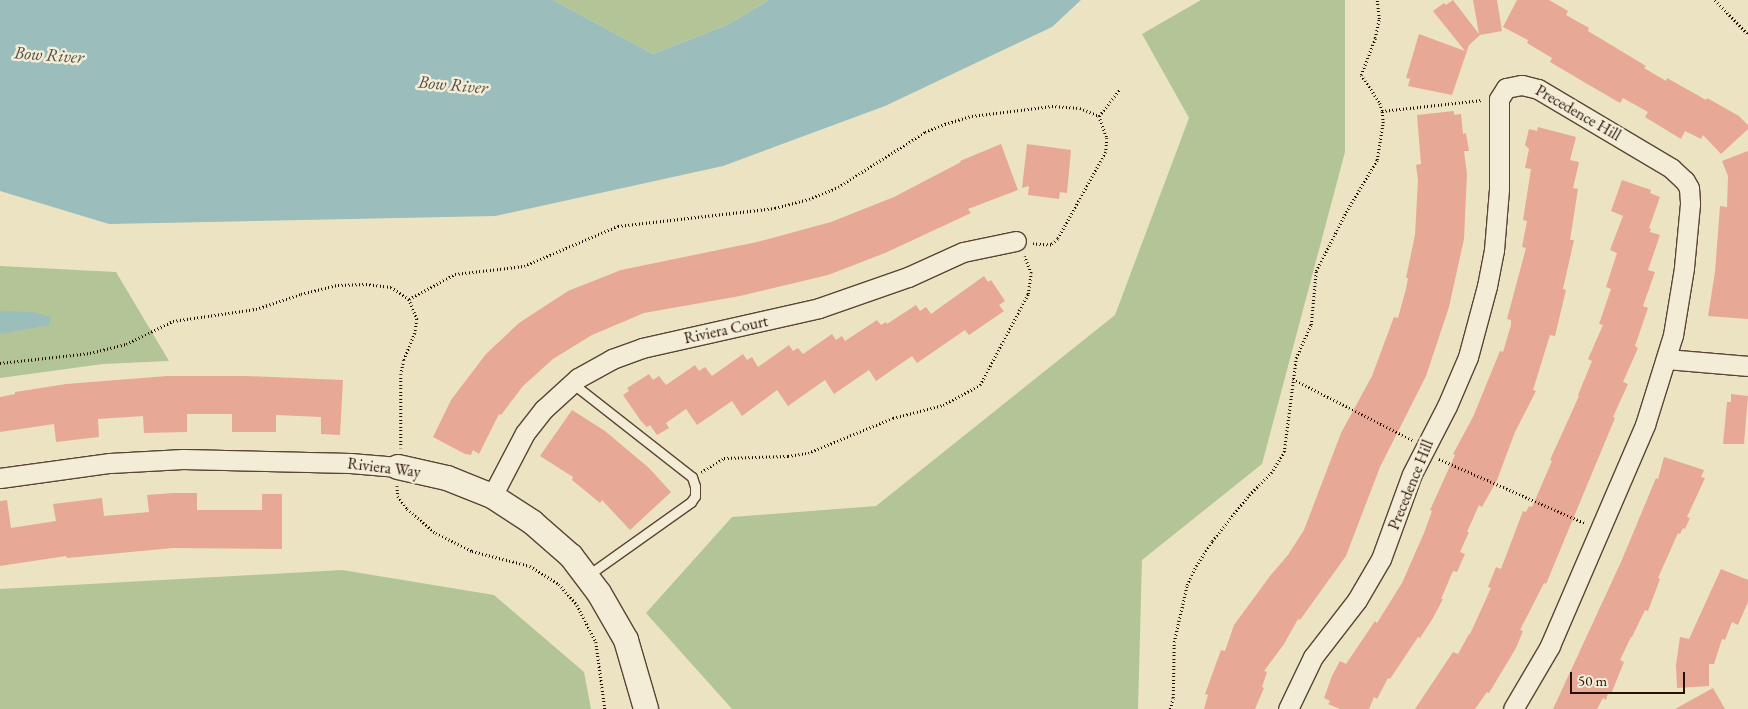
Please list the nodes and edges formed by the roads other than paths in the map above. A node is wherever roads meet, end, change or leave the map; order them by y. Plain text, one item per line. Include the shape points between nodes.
1 (1016, 241) road end
2 (1667, 359) junction
3 (1748, 366) edge
4 (572, 383) junction
5 (399, 466) joint
6 (0, 478) edge
7 (492, 496) junction
8 (587, 576) junction
9 (646, 709) edge
10 (1288, 709) edge
11 (1513, 709) edge

1 - 4 street, Riviera Court via 962,252 891,284 819,308 642,348 612,359
2 - 3 street
2 - 10 street, Precedence Hill via 1687,248 1690,196 1685,181 1671,168 1538,89 1530,86 1506,88 1499,99 1500,190 1494,250 1488,286 1468,357 1412,474 1381,559 1357,600 1313,657
2 - 11 street, Precedence Hill via 1634,454 1562,621
4 - 7 street, Riviera Court via 535,419
4 - 8 lane via 692,477 695,496 692,502
5 - 6 street, Riviera Way via 183,459 110,463
5 - 7 street, Riviera Way via 455,481
7 - 8 street, Riviera Way via 550,537
8 - 9 street, Riviera Way via 616,618 626,640

